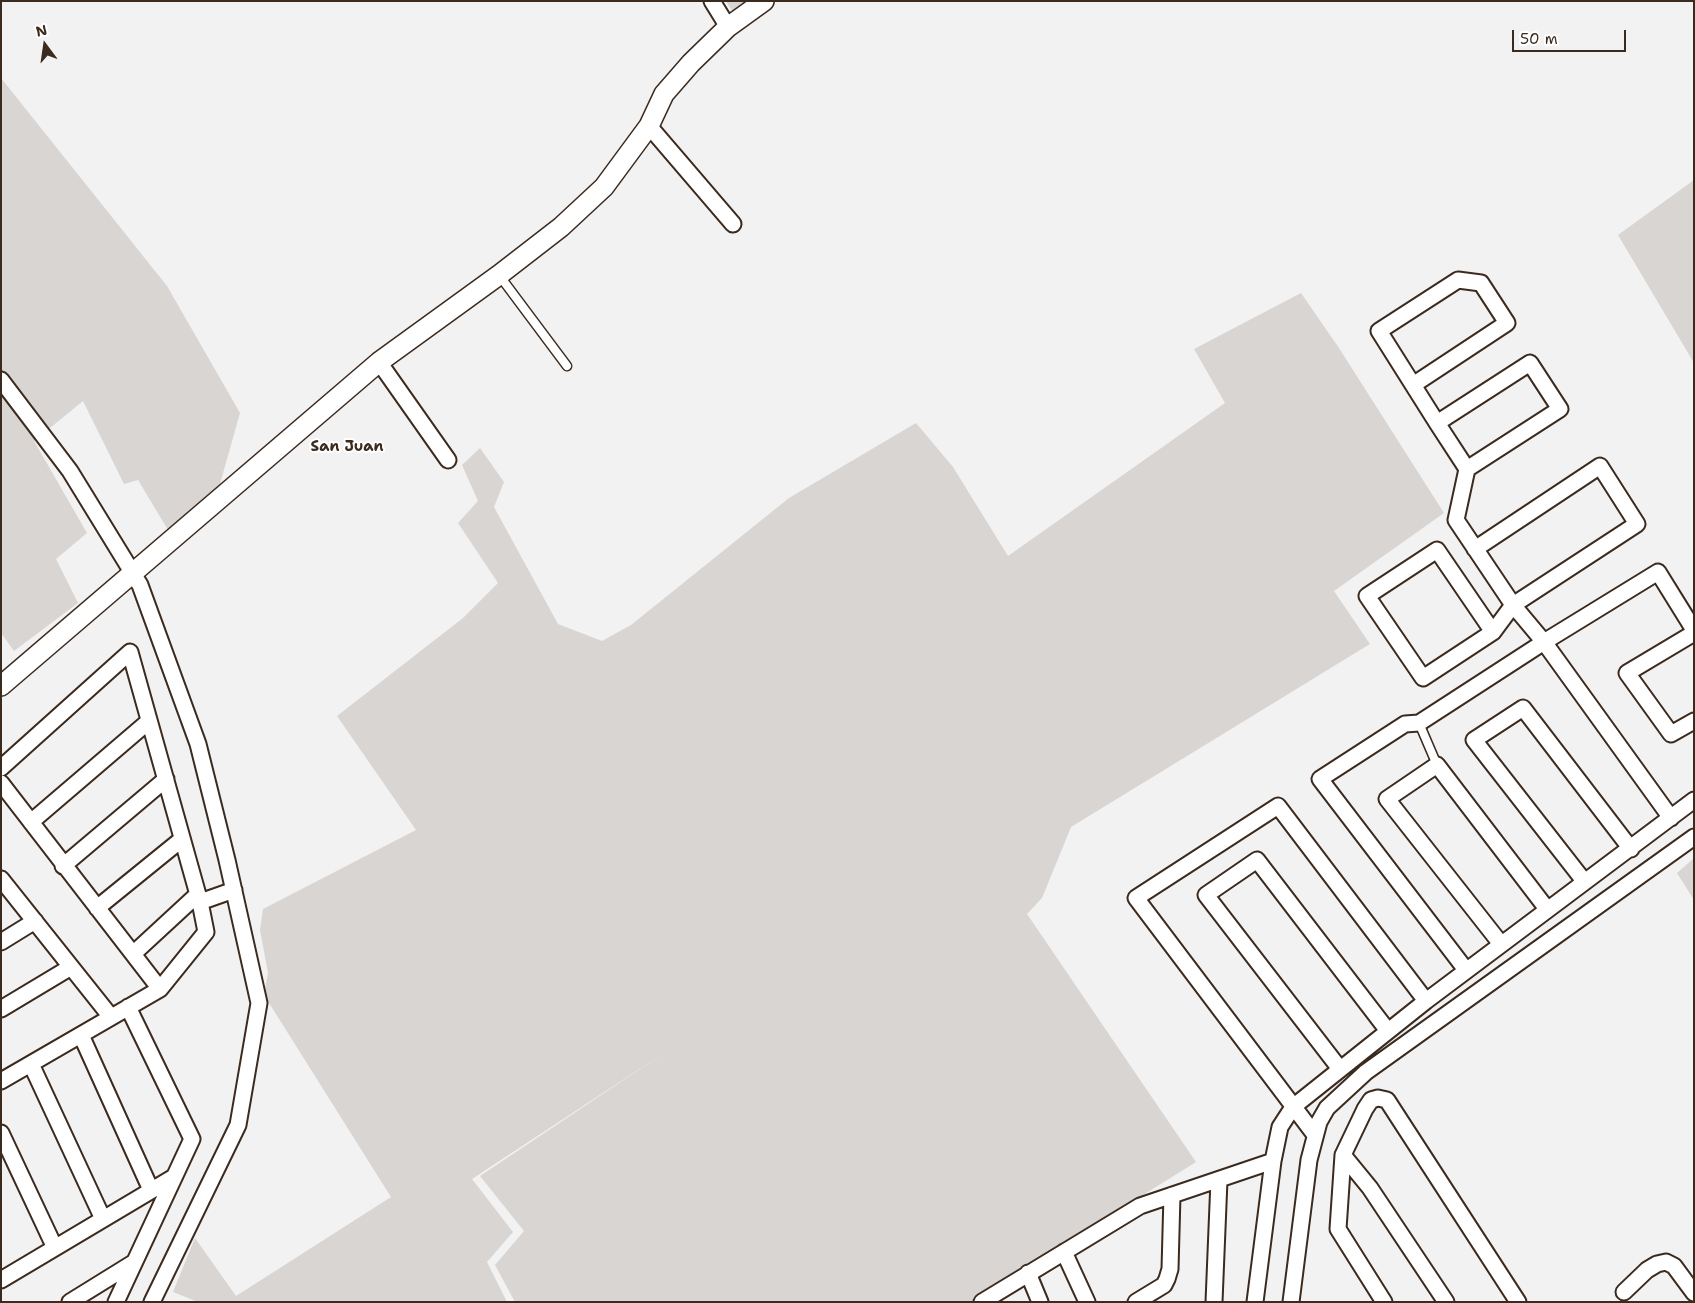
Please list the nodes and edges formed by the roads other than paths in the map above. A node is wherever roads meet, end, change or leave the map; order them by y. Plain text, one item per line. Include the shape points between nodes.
1 (712, 1) edge
2 (764, 1) edge
3 (728, 27) junction
4 (649, 126) junction
5 (733, 224) dead end
6 (499, 275) junction
7 (379, 362) junction
8 (567, 366) dead end
9 (1, 380) edge
10 (1413, 385) junction
11 (1437, 423) junction
12 (448, 460) dead end
13 (1467, 469) junction
14 (1475, 549) junction
15 (133, 572) junction
16 (1513, 605) junction
17 (1493, 632) junction
18 (1694, 632) edge
19 (1544, 642) junction
20 (1, 686) edge
21 (150, 721) junction
22 (1694, 721) edge
23 (1419, 723) junction
24 (1436, 765) junction
25 (1, 768) edge
26 (166, 779) junction
27 (1, 783) edge
28 (1694, 800) edge
29 (1671, 818) junction
30 (31, 822) junction
31 (1694, 837) edge
32 (182, 839) junction
33 (1631, 849) junction
34 (63, 866) junction
35 (1, 879) edge
36 (1584, 881) junction
37 (234, 890) junction
38 (199, 898) junction
39 (97, 908) junction
40 (1547, 909) junction
41 (35, 921) junction
42 (1, 942) edge
43 (1501, 944) junction
44 (133, 954) junction
45 (71, 967) junction
46 (1466, 970) junction
47 (160, 989) junction
48 (1426, 1001) junction
49 (128, 1008) junction
50 (1, 1009) edge
51 (111, 1017) junction
52 (1388, 1031) junction
53 (81, 1035) junction
54 (32, 1064) junction
55 (1340, 1069) junction
56 (1, 1081) edge
57 (1293, 1107) junction
58 (1, 1133) edge
59 (1315, 1135) junction
60 (1343, 1155) junction
61 (1273, 1161) junction
62 (174, 1177) junction
63 (1219, 1180) junction
64 (151, 1190) junction
65 (1172, 1195) junction
66 (103, 1220) junction
67 (55, 1248) junction
68 (1064, 1252) junction
69 (134, 1264) junction
70 (3, 1273) edge
71 (1028, 1273) junction
72 (1624, 1292) dead end
73 (1694, 1293) edge
74 (989, 1300) edge
75 (70, 1302) edge
76 (116, 1302) edge
77 (152, 1302) edge
78 (1040, 1302) edge
79 (1087, 1302) edge
80 (1136, 1302) edge
81 (1214, 1302) edge
82 (1255, 1302) edge
83 (1291, 1302) edge
84 (1384, 1302) edge
85 (1446, 1302) edge
86 (1518, 1302) edge

1 - 3 street
2 - 3 street
3 - 4 street via 664,94
4 - 5 street
4 - 6 street via 604,187 561,227
6 - 7 street
6 - 8 lane
7 - 12 street
7 - 15 street
9 - 15 street via 70,471
10 - 10 street via 1379,331 1458,280 1481,283 1507,323
10 - 11 street
11 - 13 street
11 - 13 street via 1530,363 1560,409
13 - 14 street via 1456,520
14 - 16 street
14 - 16 street via 1600,466 1638,524
15 - 20 street
15 - 37 street via 198,744
16 - 17 street
16 - 19 street
17 - 17 street via 1423,678 1368,596 1437,550
18 - 19 street via 1658,572
18 - 22 street via 1627,673 1671,734
19 - 23 street
19 - 29 street
21 - 25 street via 130,652
21 - 26 street
21 - 30 street
23 - 24 lane
23 - 46 street via 1405,724 1320,779
24 - 40 street
24 - 43 street via 1387,799
26 - 32 street
26 - 34 street
27 - 30 street
28 - 29 street
29 - 33 street
30 - 34 street
31 - 59 street via 1366,1072 1327,1108
32 - 38 street
32 - 39 street
33 - 36 street
33 - 36 street via 1523,708 1474,740
34 - 39 street
35 - 41 street
36 - 40 street
37 - 38 street
37 - 77 street via 259,1003 238,1125
38 - 44 street
38 - 47 street via 206,932
39 - 44 street
40 - 43 street
41 - 42 street
41 - 45 street
43 - 46 street
44 - 47 street
45 - 50 street
45 - 51 street
46 - 48 street
47 - 49 street
48 - 52 street
48 - 57 street via 1278,806 1136,898
49 - 51 street
49 - 62 street via 192,1139
51 - 53 street
52 - 55 street
52 - 55 street via 1257,860 1206,895
53 - 54 street
53 - 64 street
54 - 56 street
54 - 66 street
55 - 57 street
57 - 59 street
57 - 61 street via 1280,1127
58 - 67 street
59 - 83 street
60 - 84 street via 1338,1229
60 - 85 street via 1370,1188
60 - 86 street via 1368,1105 1378,1098 1387,1100
61 - 63 street
61 - 82 street
62 - 64 street
62 - 69 street
63 - 65 street
63 - 81 street
64 - 66 street
65 - 68 street via 1140,1206
65 - 80 street via 1167,1280
66 - 67 street
67 - 70 street
68 - 71 street
68 - 79 street
69 - 75 street
69 - 76 street
71 - 74 street
71 - 78 street
72 - 73 street via 1647,1270 1666,1262 1674,1266

